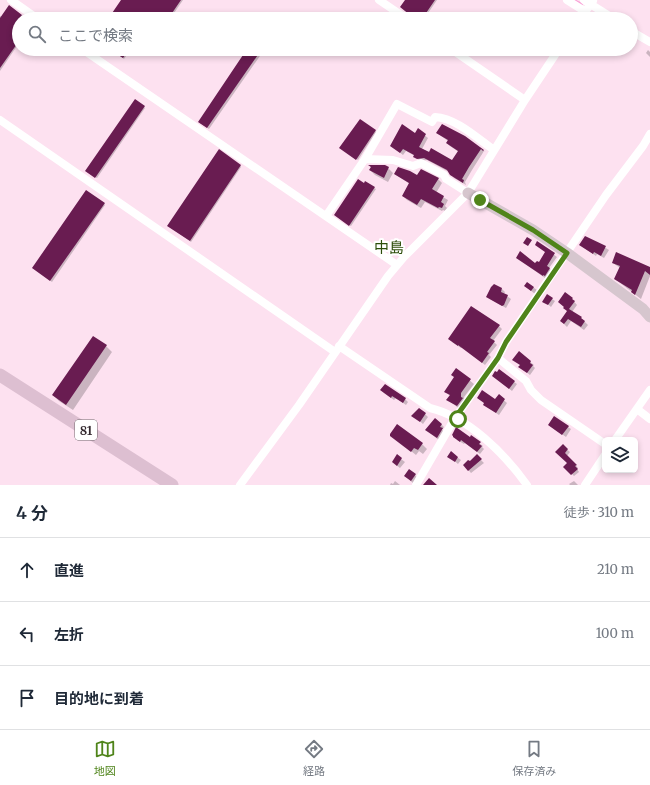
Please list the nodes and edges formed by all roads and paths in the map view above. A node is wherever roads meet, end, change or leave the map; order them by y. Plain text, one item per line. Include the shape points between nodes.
1 (11, 0) edge
2 (379, 0) edge
3 (567, 0) edge
4 (590, 1) edge
5 (28, 12) edge
6 (397, 12) edge
7 (586, 12) joint
8 (605, 12) edge
9 (638, 35) edge
10 (650, 42) edge
11 (92, 56) edge
12 (461, 56) edge
13 (554, 56) edge
14 (525, 100) junction
15 (0, 120) edge
16 (650, 134) edge
17 (494, 150) junction
18 (365, 158) junction
19 (468, 193) junction
20 (326, 216) junction
21 (567, 253) junction
22 (397, 265) junction
23 (650, 317) edge
24 (337, 349) junction
25 (498, 358) junction
26 (0, 375) edge
27 (650, 390) edge
28 (637, 410) junction
29 (455, 418) junction
30 (650, 419) edge
31 (618, 437) edge
32 (602, 442) edge
33 (602, 460) edge
34 (172, 485) edge
35 (240, 485) edge
36 (416, 485) edge
37 (527, 485) edge
38 (585, 485) edge

1 - 5 street
2 - 6 street
3 - 7 street
4 - 7 street
4 - 8 street
9 - 10 street
11 - 20 street
12 - 14 street
13 - 14 street
14 - 17 street
15 - 24 street
16 - 21 street
17 - 18 street via 444,117 435,117 432,122 397,104
17 - 19 street
18 - 19 street via 393,160 413,166 420,163 444,175
18 - 20 street
19 - 21 street via 533,230
19 - 22 street
20 - 22 street
21 - 23 street via 643,309
21 - 25 street via 506,342
22 - 24 street
24 - 29 street via 430,408
24 - 35 street
25 - 29 street
25 - 32 street via 526,381 541,400
26 - 34 main road, 81
27 - 28 street
28 - 30 street
28 - 31 street
29 - 36 street
29 - 37 street via 484,438 509,462
33 - 38 street

